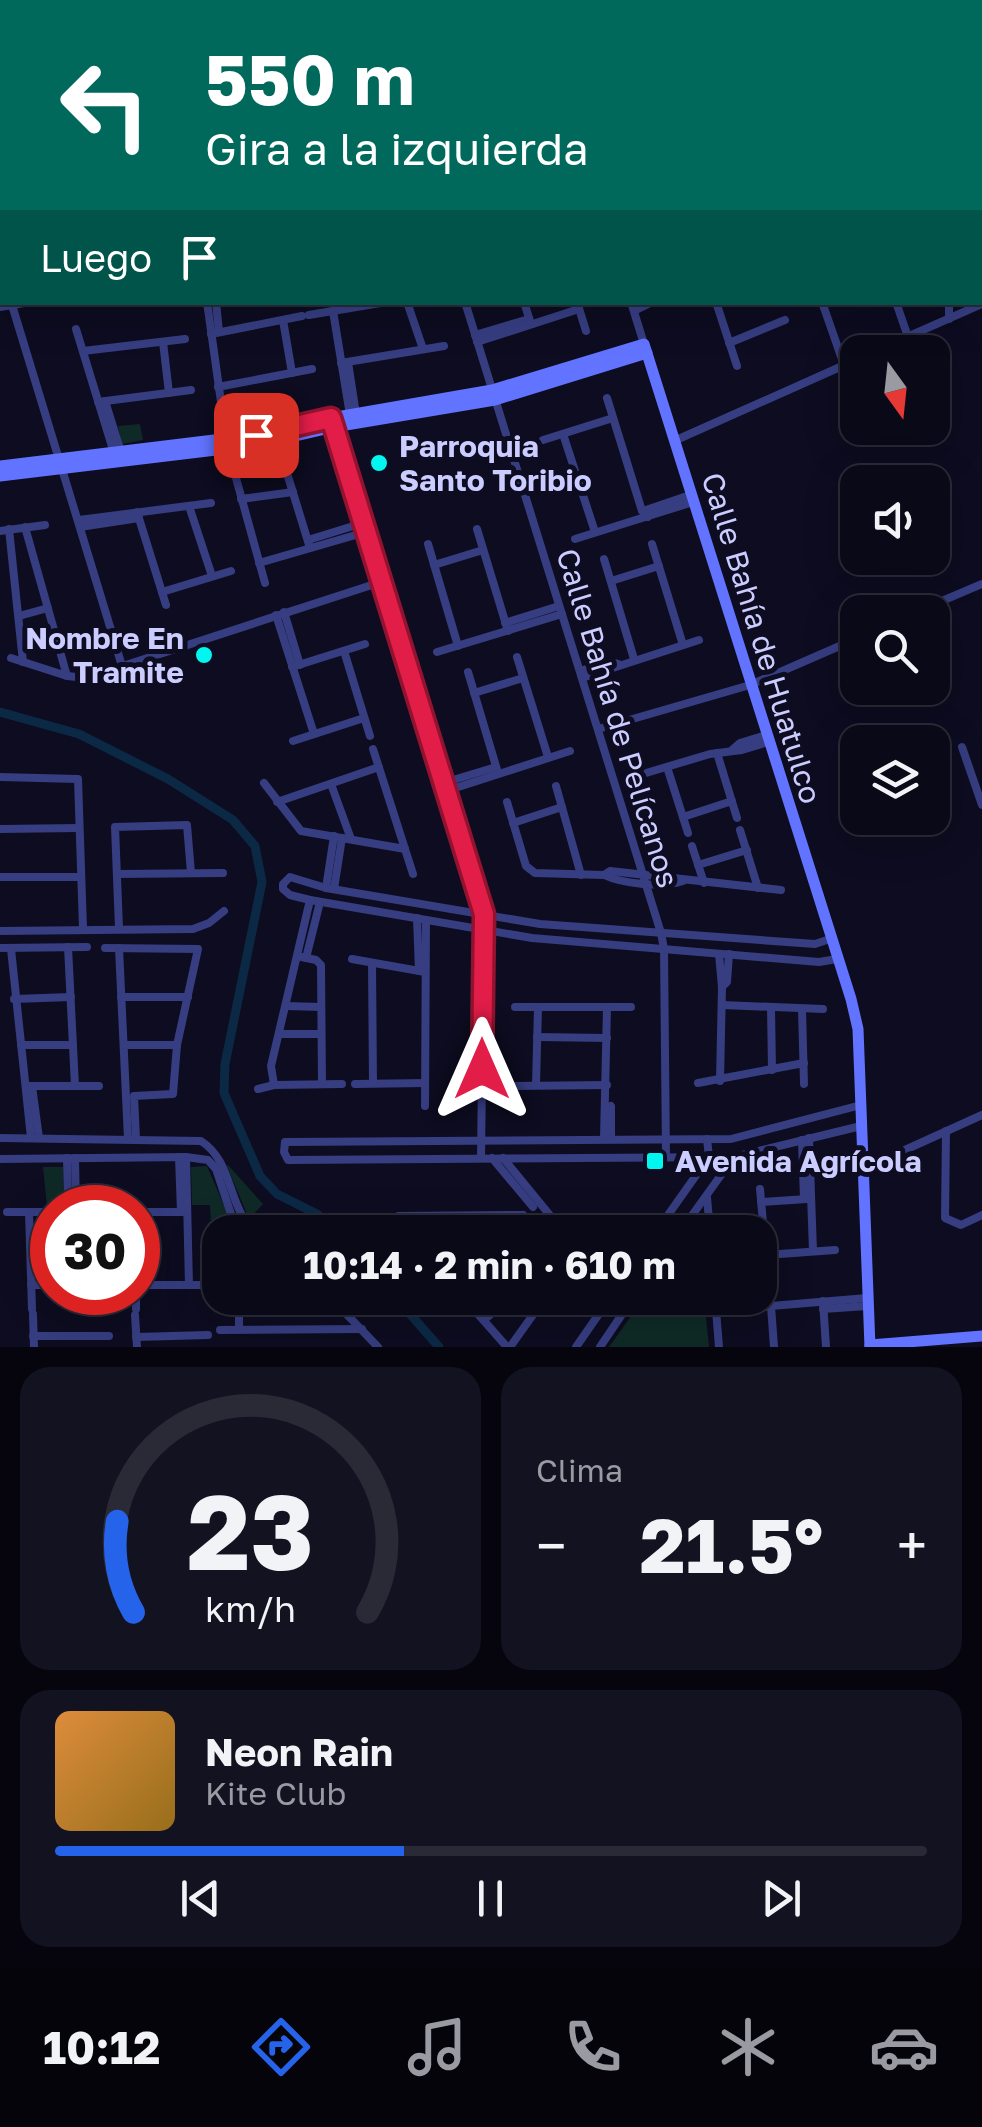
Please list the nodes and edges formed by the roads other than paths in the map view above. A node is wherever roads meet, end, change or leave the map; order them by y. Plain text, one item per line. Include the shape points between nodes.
1 (12, 305) joint
2 (208, 305) edge
3 (216, 305) edge
4 (368, 305) edge
5 (408, 305) edge
6 (466, 305) edge
7 (525, 305) edge
8 (717, 305) edge
9 (823, 305) edge
10 (897, 305) edge
11 (949, 305) edge
12 (980, 305) edge
13 (0, 306) edge
14 (578, 306) edge
15 (632, 307) edge
16 (333, 311) junction
17 (948, 319) junction
18 (282, 320) junction
19 (785, 320) dead end
20 (530, 322) junction
21 (76, 328) dead end
22 (586, 331) dead end
23 (215, 333) junction
24 (907, 335) edge
25 (912, 335) edge
26 (476, 338) junction
27 (184, 339) dead end
28 (163, 342) junction
29 (730, 343) junction
30 (444, 346) dead end
31 (646, 348) junction
32 (423, 349) junction
33 (83, 351) junction
34 (840, 354) edge
35 (345, 362) junction
36 (737, 366) dead end
37 (840, 367) edge
38 (312, 369) dead end
39 (292, 372) junction
40 (218, 387) junction
41 (192, 390) dead end
42 (169, 392) junction
43 (494, 395) junction
44 (606, 398) dead end
45 (102, 401) junction
46 (222, 410) dead end
47 (353, 414) junction
48 (613, 418) junction
49 (332, 423) junction
50 (563, 434) junction
51 (543, 440) dead end
52 (674, 441) junction
53 (117, 452) junction
54 (61, 464) junction
55 (0, 466) edge
56 (286, 470) dead end
57 (0, 476) edge
58 (236, 478) dead end
59 (293, 492) junction
60 (692, 498) junction
61 (241, 499) junction
62 (211, 503) dead end
63 (189, 506) junction
64 (138, 515) junction
65 (643, 515) junction
66 (79, 523) junction
67 (45, 525) dead end
68 (365, 527) junction
69 (24, 528) junction
70 (5, 530) edge
71 (477, 530) dead end
72 (595, 532) junction
73 (575, 539) dead end
74 (309, 544) junction
75 (428, 544) dead end
76 (652, 544) dead end
77 (483, 550) junction
78 (604, 558) dead end
79 (259, 563) junction
80 (434, 566) junction
81 (659, 566) junction
82 (231, 570) dead end
83 (212, 576) junction
84 (611, 581) junction
85 (382, 582) junction
86 (265, 583) dead end
87 (982, 584) edge
88 (162, 592) junction
89 (950, 598) edge
90 (166, 605) dead end
91 (48, 608) junction
92 (561, 610) junction
93 (280, 614) junction
94 (19, 616) junction
95 (506, 627) junction
96 (699, 640) dead end
97 (365, 644) dead end
98 (683, 644) junction
99 (458, 646) junction
100 (840, 646) edge
101 (344, 651) junction
102 (437, 652) dead end
103 (517, 657) dead end
104 (11, 658) dead end
105 (634, 659) junction
106 (24, 662) junction
107 (122, 666) junction
108 (296, 666) junction
109 (468, 672) dead end
110 (581, 675) junction
111 (67, 676) junction
112 (523, 678) junction
113 (750, 685) junction
114 (474, 693) junction
115 (364, 718) junction
116 (598, 729) junction
117 (314, 734) junction
118 (370, 736) dead end
119 (767, 738) junction
120 (292, 740) dead end
121 (962, 746) dead end
122 (373, 749) dead end
123 (570, 751) dead end
124 (717, 753) junction
125 (548, 758) junction
126 (46, 765) dead end
127 (379, 767) junction
128 (667, 767) junction
129 (497, 770) junction
130 (646, 774) dead end
131 (0, 777) edge
132 (48, 777) junction
133 (264, 784) dead end
134 (331, 784) junction
135 (556, 786) dead end
136 (445, 787) junction
137 (732, 801) junction
138 (277, 802) junction
139 (507, 802) dead end
140 (982, 805) edge
141 (562, 807) junction
142 (683, 817) junction
143 (737, 818) dead end
144 (513, 823) junction
145 (79, 828) junction
146 (0, 829) edge
147 (740, 830) dead end
148 (688, 834) dead end
149 (342, 838) junction
150 (692, 846) dead end
151 (405, 849) junction
152 (746, 850) junction
153 (698, 866) junction
154 (116, 874) junction
155 (191, 874) junction
156 (223, 874) dead end
157 (413, 874) dead end
158 (581, 874) junction
159 (0, 877) edge
160 (81, 878) junction
161 (644, 878) junction
162 (704, 883) junction
163 (330, 888) junction
164 (758, 888) junction
165 (781, 890) dead end
166 (315, 901) junction
167 (224, 911) dead end
168 (484, 914) junction
169 (422, 919) junction
170 (82, 928) junction
171 (119, 928) junction
172 (483, 929) junction
173 (0, 931) edge
174 (661, 932) junction
175 (830, 939) junction
176 (88, 947) dead end
177 (0, 948) edge
178 (68, 948) junction
179 (105, 948) dead end
180 (119, 948) junction
181 (664, 948) junction
182 (10, 949) junction
183 (724, 954) junction
184 (302, 957) junction
185 (352, 959) dead end
186 (837, 959) junction
187 (372, 962) junction
188 (422, 971) junction
189 (71, 997) junction
190 (122, 997) junction
191 (188, 997) junction
192 (14, 999) junction
193 (722, 1005) junction
194 (286, 1006) junction
195 (321, 1006) junction
196 (515, 1006) dead end
197 (538, 1006) junction
198 (608, 1007) junction
199 (631, 1007) dead end
200 (771, 1007) junction
201 (802, 1008) junction
202 (823, 1010) dead end
203 (279, 1034) junction
204 (322, 1034) junction
205 (537, 1037) junction
206 (607, 1038) junction
207 (22, 1045) junction
208 (74, 1045) junction
209 (124, 1045) junction
210 (177, 1045) junction
211 (804, 1063) junction
212 (772, 1070) junction
213 (720, 1082) junction
214 (425, 1083) junction
215 (698, 1083) dead end
216 (322, 1084) junction
217 (342, 1084) dead end
218 (355, 1084) dead end
219 (373, 1084) junction
220 (804, 1084) dead end
221 (274, 1085) junction
222 (607, 1085) junction
223 (29, 1086) junction
224 (76, 1086) junction
225 (99, 1086) dead end
226 (514, 1086) dead end
227 (536, 1086) junction
228 (258, 1090) dead end
229 (425, 1106) dead end
230 (861, 1106) junction
231 (982, 1115) edge
232 (861, 1126) junction
233 (946, 1131) junction
234 (0, 1138) edge
235 (35, 1138) junction
236 (607, 1138) junction
237 (666, 1138) junction
238 (132, 1139) junction
239 (481, 1139) junction
240 (805, 1139) junction
241 (196, 1140) junction
242 (707, 1140) junction
243 (183, 1157) junction
244 (666, 1157) junction
245 (708, 1157) junction
246 (734, 1157) junction
247 (71, 1158) junction
248 (481, 1158) junction
249 (492, 1158) junction
250 (503, 1158) junction
251 (0, 1159) edge
252 (201, 1159) junction
253 (862, 1169) junction
254 (69, 1185) edge
255 (74, 1185) edge
256 (760, 1189) dead end
257 (707, 1196) junction
258 (808, 1199) junction
259 (762, 1202) junction
260 (536, 1204) junction
261 (7, 1212) dead end
262 (29, 1212) joint
263 (160, 1212) edge
264 (184, 1212) junction
265 (234, 1215) edge
266 (235, 1215) edge
267 (523, 1215) edge
268 (548, 1215) edge
269 (668, 1215) edge
270 (693, 1215) edge
271 (709, 1215) edge
272 (763, 1215) edge
273 (982, 1215) edge
274 (30, 1248) edge
275 (834, 1250) dead end
276 (813, 1252) junction
277 (777, 1254) edge
278 (188, 1285) junction
279 (202, 1285) edge
280 (160, 1287) edge
281 (867, 1302) junction
282 (823, 1305) junction
283 (777, 1306) edge
284 (32, 1315) edge
285 (136, 1315) edge
286 (239, 1315) edge
287 (348, 1315) edge
288 (480, 1315) edge
289 (490, 1315) edge
290 (531, 1315) edge
291 (598, 1315) edge
292 (621, 1315) edge
293 (716, 1315) edge
294 (772, 1315) edge
295 (484, 1320) junction
296 (362, 1329) junction
297 (220, 1330) dead end
298 (240, 1330) junction
299 (208, 1335) dead end
300 (34, 1336) junction
301 (85, 1336) junction
302 (109, 1336) dead end
303 (188, 1336) junction
304 (982, 1336) edge
305 (137, 1342) edge
306 (870, 1346) edge
307 (34, 1347) edge
308 (86, 1347) edge
309 (189, 1347) edge
310 (378, 1347) edge
311 (508, 1347) edge
312 (576, 1347) edge
313 (600, 1347) edge
314 (718, 1347) edge
315 (774, 1347) edge
316 (826, 1347) edge

1 - 13 street
1 - 54 street
2 - 23 street
3 - 23 street
4 - 16 street
5 - 32 street
6 - 26 street, Calle Bahía de Pelícanos
7 - 20 street
8 - 29 street
9 - 34 street
10 - 24 street
11 - 17 street
12 - 17 street
14 - 20 street
14 - 22 street
15 - 31 street, Calle Bahía de Huatulco
16 - 18 street
16 - 35 street
17 - 25 street
18 - 23 street
18 - 39 street
19 - 29 street
20 - 26 street
21 - 33 street
23 - 40 street
26 - 43 street, Calle Bahía de Pelícanos
27 - 28 street
28 - 33 street
28 - 42 street
29 - 36 street
30 - 32 street
31 - 43 street
31 - 52 street, Calle Bahía de Huatulco
32 - 35 street
33 - 45 street
35 - 47 street
37 - 52 street
38 - 39 street
39 - 40 street
40 - 46 street
41 - 42 street
42 - 45 street
43 - 47 street
43 - 49 street
43 - 92 street, Calle Bahía de Pelícanos
44 - 48 street
45 - 53 street
47 - 49 street
48 - 50 street
48 - 65 street
49 - 53 street
49 - 54 street via 257,445
49 - 68 street
50 - 51 street
50 - 72 street
52 - 60 street, Calle Bahía de Huatulco
53 - 54 street
54 - 55 street
54 - 57 street
54 - 66 street
56 - 59 street
58 - 61 street
59 - 61 street
59 - 74 street
60 - 65 street
60 - 113 street, Calle Bahía de Huatulco
61 - 79 street
62 - 63 street
63 - 64 street
63 - 83 street
64 - 66 street
64 - 88 street
65 - 72 street
66 - 107 street
67 - 69 street
68 - 74 street
68 - 85 street
69 - 70 street
69 - 91 street
70 - 94 street
71 - 77 street
72 - 73 street
74 - 79 street
75 - 80 street
76 - 81 street
77 - 80 street
77 - 95 street
78 - 84 street
79 - 86 street
80 - 99 street
81 - 84 street
81 - 98 street
82 - 83 street
83 - 88 street
84 - 105 street
85 - 93 street
85 - 136 street
87 - 89 street
88 - 90 street
91 - 94 street
91 - 111 street
92 - 95 street
92 - 110 street, Calle Bahía de Pelícanos
93 - 107 street
93 - 108 street
94 - 106 street
95 - 99 street
96 - 98 street
97 - 101 street
98 - 105 street
99 - 102 street
100 - 113 street
101 - 108 street
101 - 115 street
103 - 112 street
104 - 106 street
105 - 110 street
106 - 111 street
107 - 111 street via 86,678
108 - 117 street
109 - 114 street
110 - 116 street, Calle Bahía de Pelícanos
112 - 114 street
112 - 125 street
113 - 116 street
113 - 119 street, Calle Bahía de Huatulco
114 - 129 street
115 - 117 street
115 - 118 street
116 - 161 street, Calle Bahía de Pelícanos
117 - 120 street
119 - 124 street
119 - 175 street, Calle Bahía de Huatulco
121 - 140 street
122 - 127 street
123 - 125 street
124 - 128 street
124 - 137 street
125 - 129 street
126 - 132 street
127 - 134 street
127 - 151 street
128 - 130 street
128 - 142 street
129 - 136 street
131 - 132 street
132 - 145 street via 78,780
133 - 138 street
134 - 138 street
134 - 149 street
135 - 141 street
136 - 168 street
137 - 142 street
137 - 143 street
138 - 149 street via 297,829
139 - 144 street
141 - 144 street
141 - 158 street
142 - 148 street
144 - 158 street via 529,870
145 - 146 street
145 - 160 street
147 - 152 street
149 - 151 street
149 - 163 street
150 - 153 street
151 - 157 street
152 - 153 street
152 - 164 street
153 - 162 street
154 - 155 street
154 - 155 street via 115,827 183,824
154 - 171 street
155 - 156 street
158 - 161 street
159 - 160 street
160 - 170 street
161 - 162 street
161 - 174 street, Calle Bahía de Pelícanos
162 - 164 street
163 - 166 street via 286,880 282,888 290,894
163 - 168 street
164 - 165 street
166 - 169 street
166 - 184 street
167 - 171 street via 193,928
168 - 172 street
168 - 174 street
169 - 172 street
169 - 188 street
170 - 171 street
170 - 173 street
172 - 181 street
172 - 239 street
174 - 175 street via 816,944
174 - 181 street, Calle Bahía de Pelícanos
175 - 186 street, Calle Bahía de Huatulco
176 - 178 street
177 - 182 street
178 - 182 street
178 - 189 street
179 - 180 street
180 - 190 street
180 - 191 street via 198,949
181 - 183 street
181 - 237 street, Calle Bahía de Pelícanos
182 - 192 street
183 - 186 street
183 - 193 street
184 - 194 street
184 - 195 street via 321,965
185 - 187 street
186 - 230 street, Calle Bahía de Huatulco via 858,1028
187 - 188 street
187 - 219 street
188 - 214 street
189 - 192 street
189 - 208 street
190 - 191 street
190 - 209 street
191 - 210 street
192 - 207 street
193 - 200 street
193 - 213 street
194 - 195 street
194 - 203 street
195 - 204 street
196 - 197 street
197 - 198 street
197 - 205 street
198 - 199 street
198 - 206 street
200 - 201 street
200 - 212 street
201 - 202 street
201 - 211 street
203 - 204 street
203 - 221 street
204 - 216 street
205 - 206 street
205 - 227 street
206 - 222 street
207 - 208 street
207 - 223 street
208 - 224 street
209 - 210 street
209 - 238 street
210 - 238 street via 172,1094 134,1096
211 - 212 street
211 - 220 street
212 - 213 street
213 - 215 street
214 - 219 street
214 - 229 street
216 - 217 street
216 - 221 street
218 - 219 street
221 - 228 street
222 - 227 street
222 - 236 street
223 - 224 street
223 - 235 street
224 - 225 street
226 - 227 street
230 - 232 street, Calle Bahía de Huatulco
230 - 242 street
231 - 233 street
232 - 240 street
232 - 253 street, Calle Bahía de Huatulco
233 - 253 street
233 - 273 street via 945,1218 960,1225
234 - 235 street
235 - 238 street
236 - 237 street
236 - 239 street
237 - 242 street
237 - 244 street, Calle Bahía de Pelícanos
238 - 241 street
239 - 248 street
239 - 248 street via 285,1142 284,1152 288,1160
240 - 246 street
240 - 258 street
241 - 252 street
241 - 266 street via 221,1162
242 - 245 street
243 - 247 street
243 - 252 street
243 - 264 street
244 - 245 street
244 - 250 street
245 - 246 street
245 - 269 street
246 - 257 street
247 - 251 street
247 - 254 street
247 - 255 street
248 - 249 street
249 - 250 street
249 - 260 street
250 - 260 street
252 - 265 street via 216,1169
253 - 281 street, Calle Bahía de Huatulco
256 - 259 street
257 - 270 street
257 - 271 street
258 - 259 street
258 - 276 street
259 - 272 street
260 - 267 street
260 - 268 street
261 - 262 street
262 - 274 street
263 - 264 street
264 - 278 street
275 - 276 street
276 - 277 street
278 - 279 street
278 - 280 street
281 - 282 street
281 - 306 street, Calle Bahía de Huatulco
282 - 283 street
282 - 316 street
284 - 300 street
285 - 305 street
286 - 298 street
287 - 296 street
288 - 295 street
289 - 295 street
290 - 311 street
291 - 312 street
292 - 313 street
293 - 314 street
294 - 315 street
295 - 311 street
296 - 298 street
296 - 310 street
297 - 298 street
299 - 303 street
300 - 301 street
300 - 307 street
301 - 302 street
301 - 308 street
303 - 305 street
303 - 309 street
304 - 306 street

